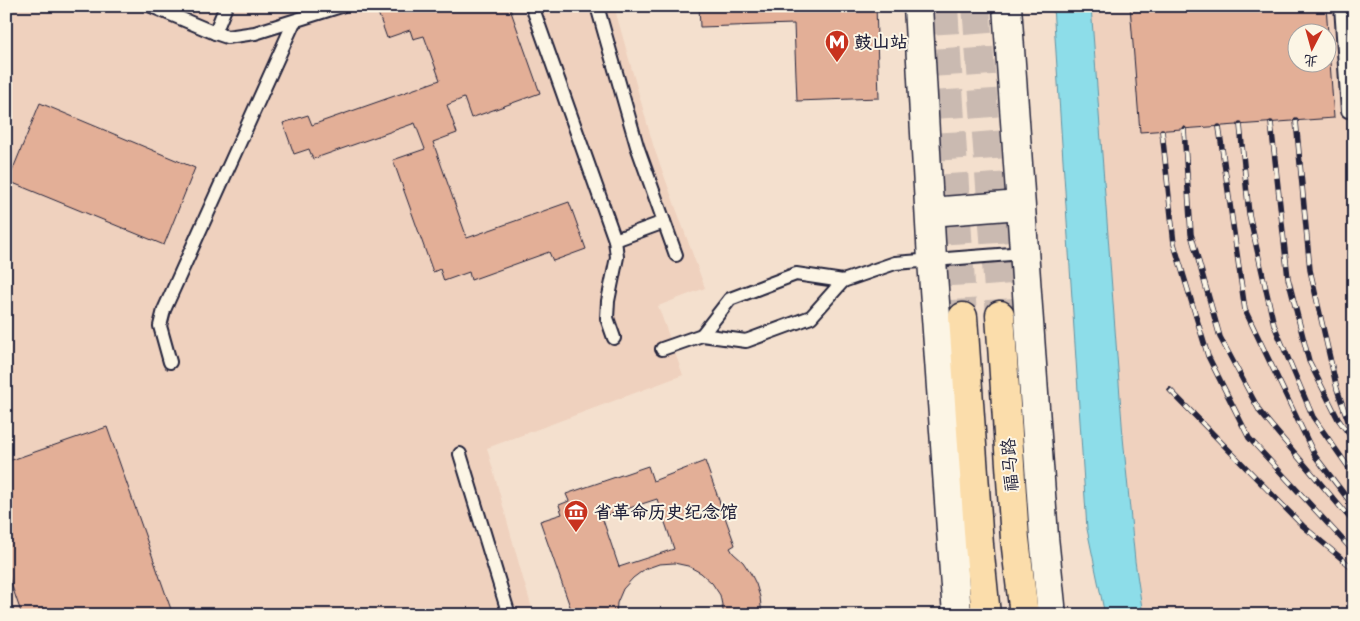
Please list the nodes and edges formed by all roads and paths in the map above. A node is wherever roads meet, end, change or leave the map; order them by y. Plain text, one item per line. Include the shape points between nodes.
1 (151, 6) edge
2 (226, 6) edge
3 (342, 6) edge
4 (532, 6) edge
5 (597, 6) edge
6 (918, 6) edge
7 (1007, 6) edge
8 (1341, 6) edge
9 (294, 22) junction
10 (215, 34) junction
11 (1348, 111) dead end
12 (1020, 205) junction
13 (930, 212) junction
14 (664, 222) junction
15 (615, 240) junction
16 (1024, 253) junction
17 (676, 255) dead end
18 (932, 260) junction
19 (843, 281) junction
20 (1000, 314) tunnel mouth
21 (963, 317) tunnel mouth
22 (702, 335) junction
23 (614, 338) dead end
24 (662, 350) dead end
25 (170, 362) dead end
26 (460, 454) dead end
27 (509, 615) edge
28 (957, 615) edge
29 (986, 615) edge
30 (1024, 615) edge
31 (1052, 615) edge

1 - 10 lane
2 - 10 lane
3 - 9 lane
4 - 15 lane
5 - 14 lane via 637,146
6 - 13 main road
7 - 12 main road
8 - 11 lane
9 - 10 lane via 238,36
9 - 25 lane via 164,310 160,326
12 - 13 main road
12 - 16 main road
13 - 18 main road
14 - 15 lane
14 - 17 lane
15 - 23 lane via 617,257 607,318
16 - 18 lane
16 - 31 main road
18 - 19 lane via 895,263
18 - 28 main road
19 - 22 lane via 811,317 746,342
19 - 22 lane via 796,274 730,299
20 - 30 main road, 福马路 via 1015,540
21 - 29 main road, 福马路
22 - 24 lane
26 - 27 lane

